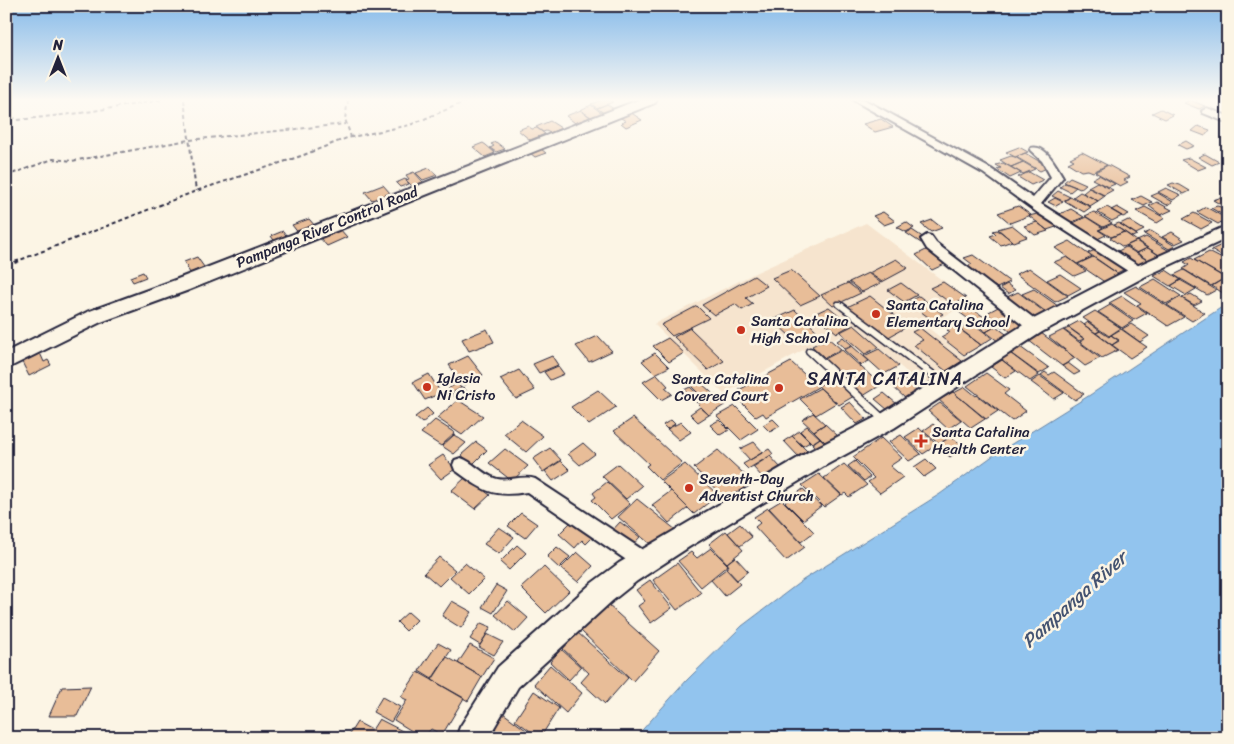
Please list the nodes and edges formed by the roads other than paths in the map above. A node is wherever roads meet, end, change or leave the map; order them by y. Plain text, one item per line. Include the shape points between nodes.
1 (562, 135) edge
2 (921, 135) edge
3 (1035, 150) dead end
4 (1034, 204) junction
5 (1228, 231) edge
6 (927, 239) dead end
7 (1139, 272) junction
8 (839, 304) dead end
9 (1035, 327) junction
10 (810, 351) dead end
11 (6, 361) edge
12 (945, 384) junction
13 (886, 422) junction
14 (461, 465) dead end
15 (645, 562) junction
16 (471, 738) edge

1 - 11 street, Pampanga River Control Road via 94,317
2 - 4 street via 987,171
3 - 4 street via 1046,159 1057,176
4 - 7 street
5 - 7 street
6 - 9 street via 931,246
7 - 9 street
8 - 12 lane
9 - 12 street
10 - 13 lane
12 - 13 street
13 - 15 street via 818,458
14 - 15 street via 489,485 510,487 529,484
15 - 16 street via 602,592 508,677

